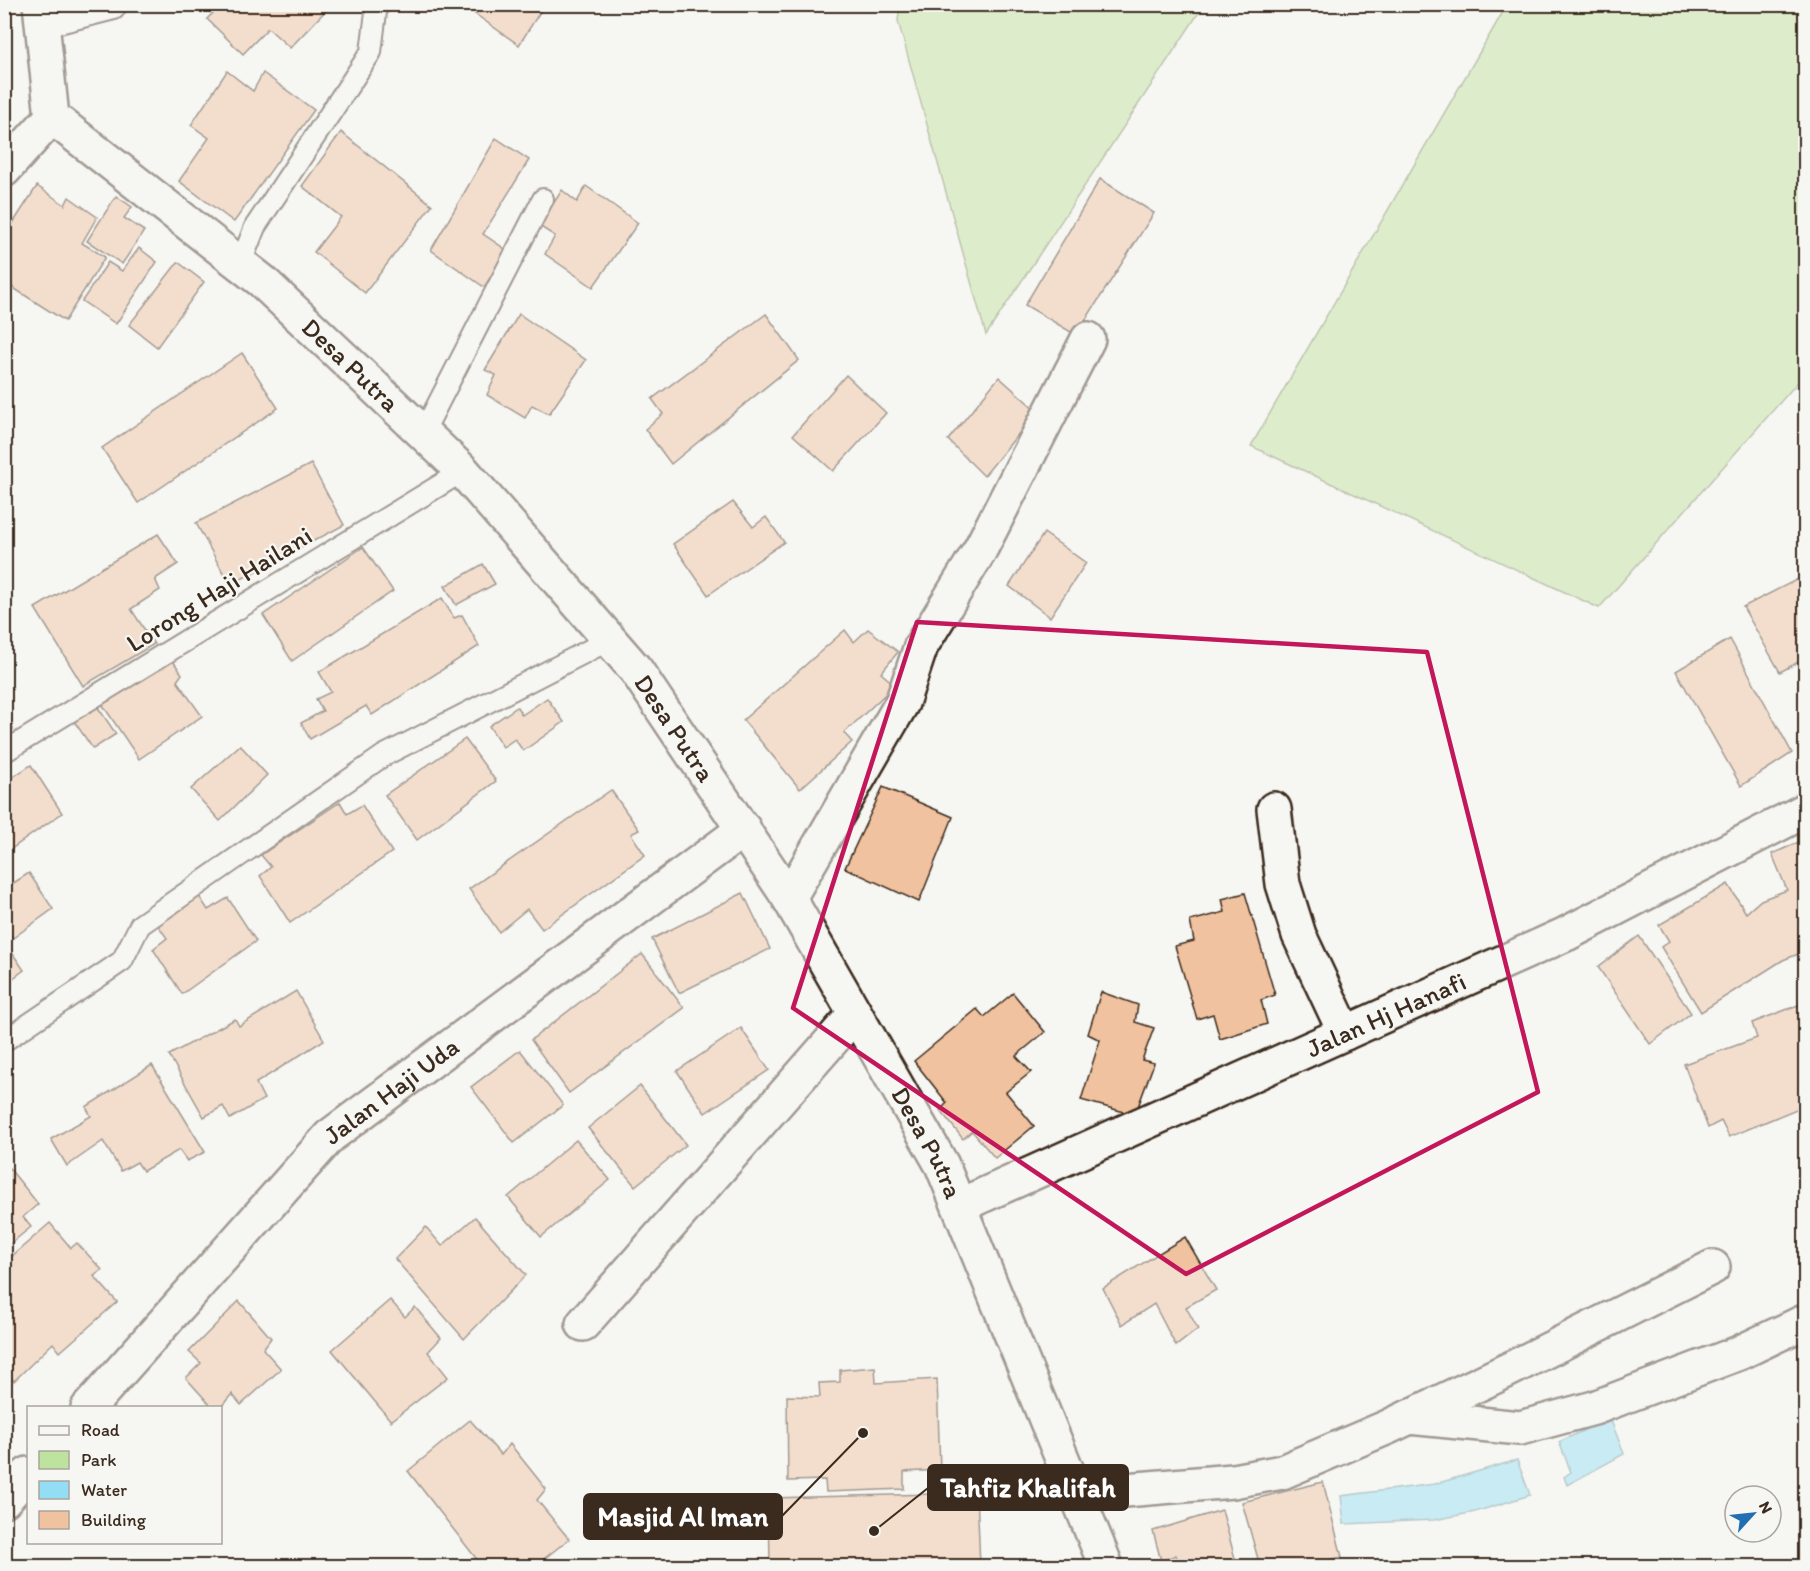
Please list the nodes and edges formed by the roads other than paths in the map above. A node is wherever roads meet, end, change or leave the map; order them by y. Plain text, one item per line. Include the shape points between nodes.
1 (117, 4) edge
2 (377, 4) edge
3 (41, 16) edge
4 (52, 117) junction
5 (4, 171) edge
6 (543, 199) dead end
7 (240, 265) junction
8 (1088, 339) dead end
9 (423, 433) junction
10 (463, 471) junction
11 (609, 640) junction
12 (4, 752) edge
13 (1274, 809) dead end
14 (1806, 810) edge
15 (744, 829) junction
16 (789, 898) junction
17 (855, 1014) junction
18 (1345, 1033) junction
19 (4, 1041) edge
20 (959, 1206) junction
21 (1713, 1267) dead end
22 (1806, 1321) edge
23 (583, 1324) dead end
24 (89, 1406) edge
25 (1409, 1417) junction
26 (27, 1475) edge
27 (1077, 1494) junction
28 (4, 1500) edge
29 (1106, 1566) edge

1 - 3 lane via 114,9
2 - 7 lane via 371,52 255,228
3 - 4 street
4 - 5 street
4 - 7 street, Desa Putra
6 - 9 lane
7 - 9 street, Desa Putra via 262,281
8 - 16 street via 980,550 921,646 902,703
9 - 10 street, Desa Putra
10 - 11 street, Desa Putra
10 - 12 lane, Lorong Haji Hailani
11 - 15 street, Desa Putra via 636,670
11 - 19 lane via 383,756 140,925 122,961
13 - 18 street via 1283,884 1299,935
14 - 18 street, Jalan Hj Hanafi via 1566,934
15 - 16 street, Desa Putra
15 - 24 street, Jalan Haji Uda via 330,1136
16 - 17 street, Desa Putra
17 - 20 street, Desa Putra via 942,1165
17 - 23 street
18 - 20 street, Jalan Hj Hanafi
20 - 27 street, Desa Putra
21 - 25 street
22 - 25 street via 1739,1353 1594,1408 1520,1428
25 - 27 street via 1282,1472
26 - 28 street
27 - 29 street, Desa Putra

